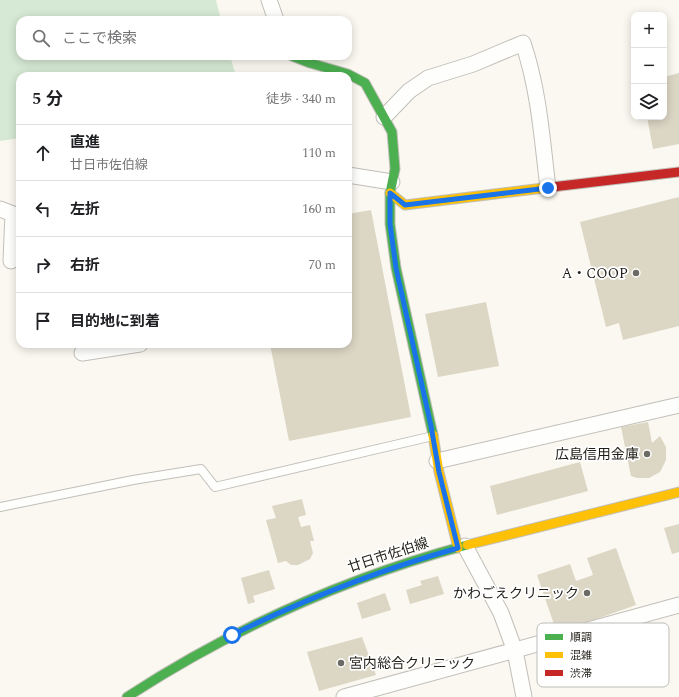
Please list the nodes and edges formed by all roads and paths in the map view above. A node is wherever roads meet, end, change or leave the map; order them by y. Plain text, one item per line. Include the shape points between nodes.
1 (269, 0) edge
2 (275, 16) edge
3 (303, 60) edge
4 (338, 72) edge
5 (352, 76) edge
6 (384, 117) junction
7 (679, 172) edge
8 (352, 176) edge
9 (391, 187) junction
10 (548, 188) junction
11 (0, 209) edge
12 (10, 262) edge
13 (102, 348) edge
14 (82, 353) dead end
15 (679, 405) edge
16 (433, 436) junction
17 (436, 461) junction
18 (679, 492) edge
19 (0, 507) edge
20 (461, 547) junction
21 (679, 605) edge
22 (615, 623) edge
23 (537, 645) edge
24 (515, 651) junction
25 (127, 697) edge
26 (344, 697) edge
27 (524, 697) edge

1 - 2 street
3 - 4 street
5 - 6 street via 365,83
6 - 9 street via 392,132 395,169
6 - 10 street via 409,92 428,78 473,64 523,43 536,90
7 - 10 street
8 - 9 street
9 - 10 street via 405,205
9 - 16 street via 390,224 396,268
11 - 12 street via 13,214
13 - 14 street
15 - 17 street
16 - 17 street
16 - 19 lane via 215,487 201,469
17 - 20 street
18 - 20 street, 廿日市佐伯線
20 - 24 street via 501,613
20 - 25 street, 廿日市佐伯線 via 374,573 278,612 187,660
21 - 22 street
23 - 24 street
24 - 26 street
24 - 27 street

